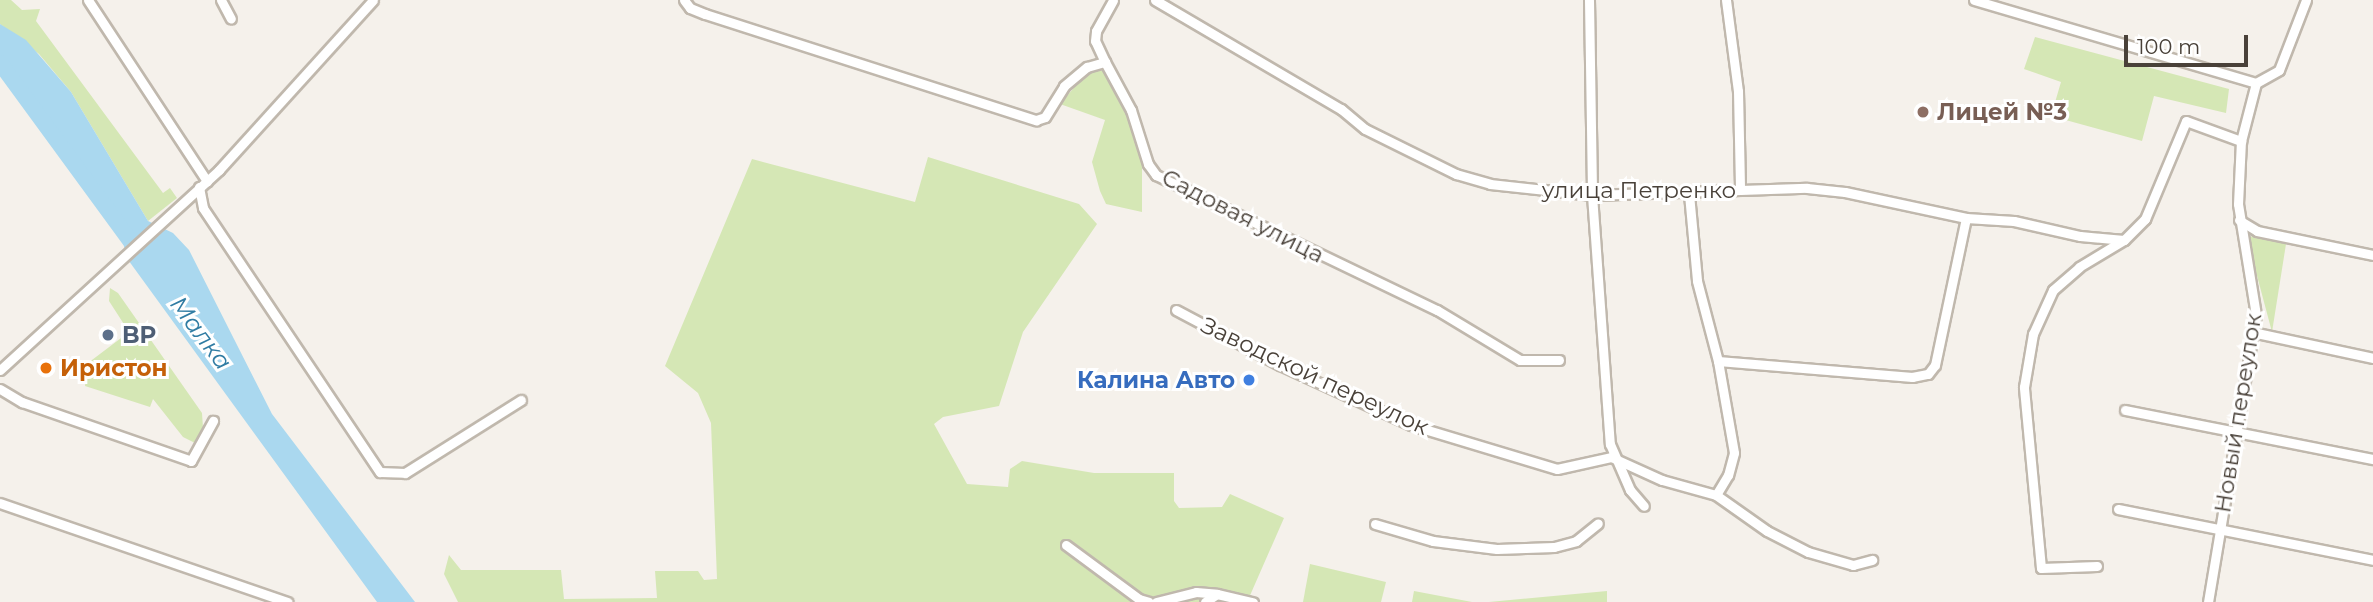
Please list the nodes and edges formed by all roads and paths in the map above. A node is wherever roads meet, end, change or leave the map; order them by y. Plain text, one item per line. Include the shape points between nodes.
1 (88, 0) edge
2 (221, 0) edge
3 (373, 0) edge
4 (684, 0) edge
5 (1113, 0) edge
6 (1155, 0) edge
7 (1589, 0) edge
8 (1726, 0) edge
9 (1974, 0) edge
10 (2306, 0) edge
11 (231, 19) dead end
12 (1105, 62) junction
13 (2256, 83) junction
14 (2241, 141) junction
15 (207, 181) junction
16 (199, 187) junction
17 (1740, 190) junction
18 (1689, 194) junction
19 (1592, 195) junction
20 (1966, 218) junction
21 (2239, 220) junction
22 (2124, 240) junction
23 (2373, 255) edge
24 (1176, 310) dead end
25 (2252, 332) junction
26 (2373, 358) edge
27 (1559, 360) dead end
28 (1718, 361) junction
29 (0, 370) edge
30 (0, 389) edge
31 (521, 400) dead end
32 (2125, 410) dead end
33 (214, 421) dead end
34 (2237, 431) junction
35 (2373, 459) edge
36 (1616, 460) junction
37 (1716, 495) junction
38 (0, 503) edge
39 (1644, 506) dead end
40 (2118, 509) dead end
41 (1598, 523) dead end
42 (1375, 524) dead end
43 (2219, 528) junction
44 (1066, 545) dead end
45 (1872, 560) dead end
46 (2373, 560) edge
47 (2097, 566) dead end
48 (1217, 594) junction
49 (287, 602) edge
50 (1149, 602) edge
51 (1156, 602) edge
52 (1205, 602) edge
53 (1253, 602) edge
54 (2208, 602) edge

1 - 15 street
2 - 11 street
3 - 15 street via 270,119
4 - 12 street via 705,14 1036,120 1045,117 1064,86 1087,67
5 - 12 street, Садовая улица via 1096,31 1095,41
6 - 19 street, улица Петренко via 1341,109 1365,129 1456,174 1541,193
7 - 19 street
8 - 17 street via 1739,103
9 - 13 street
10 - 13 street via 2279,70
12 - 27 street, Садовая улица via 1131,110 1148,164 1156,175 1437,310 1520,360
13 - 14 street, Новый переулок
14 - 21 street, Новый переулок
14 - 22 street via 2186,121 2145,219
15 - 16 street
16 - 29 street
16 - 31 street via 203,208 380,472 405,473
17 - 18 street, улица Петренко
17 - 20 street, улица Петренко via 1845,192
18 - 19 street, улица Петренко
18 - 28 street via 1697,281
19 - 36 street via 1610,444
20 - 22 street, улица Петренко via 2014,221 2068,234
20 - 28 street via 1935,365 1928,374 1912,377
21 - 23 street via 2257,231
21 - 25 street, Новый переулок via 2255,290
22 - 47 street via 2079,267 2053,290 2033,334 2024,387 2041,568
24 - 36 street, Заводской переулок via 1280,365 1411,425 1557,469 1607,456
25 - 26 street
25 - 34 street, Новый переулок
28 - 37 street via 1734,453
30 - 33 street via 22,402 191,461
32 - 34 street
34 - 35 street
34 - 43 street, Новый переулок
36 - 37 street, Заводской переулок via 1662,480
36 - 39 street
37 - 45 street, Заводской переулок via 1767,531 1808,552 1853,565
38 - 49 street
40 - 43 street via 2128,515
41 - 42 street via 1576,541 1554,547 1497,549 1433,541
43 - 46 street
43 - 54 street, Новый переулок
44 - 50 street
48 - 51 street via 1196,592
48 - 52 street
48 - 53 street

